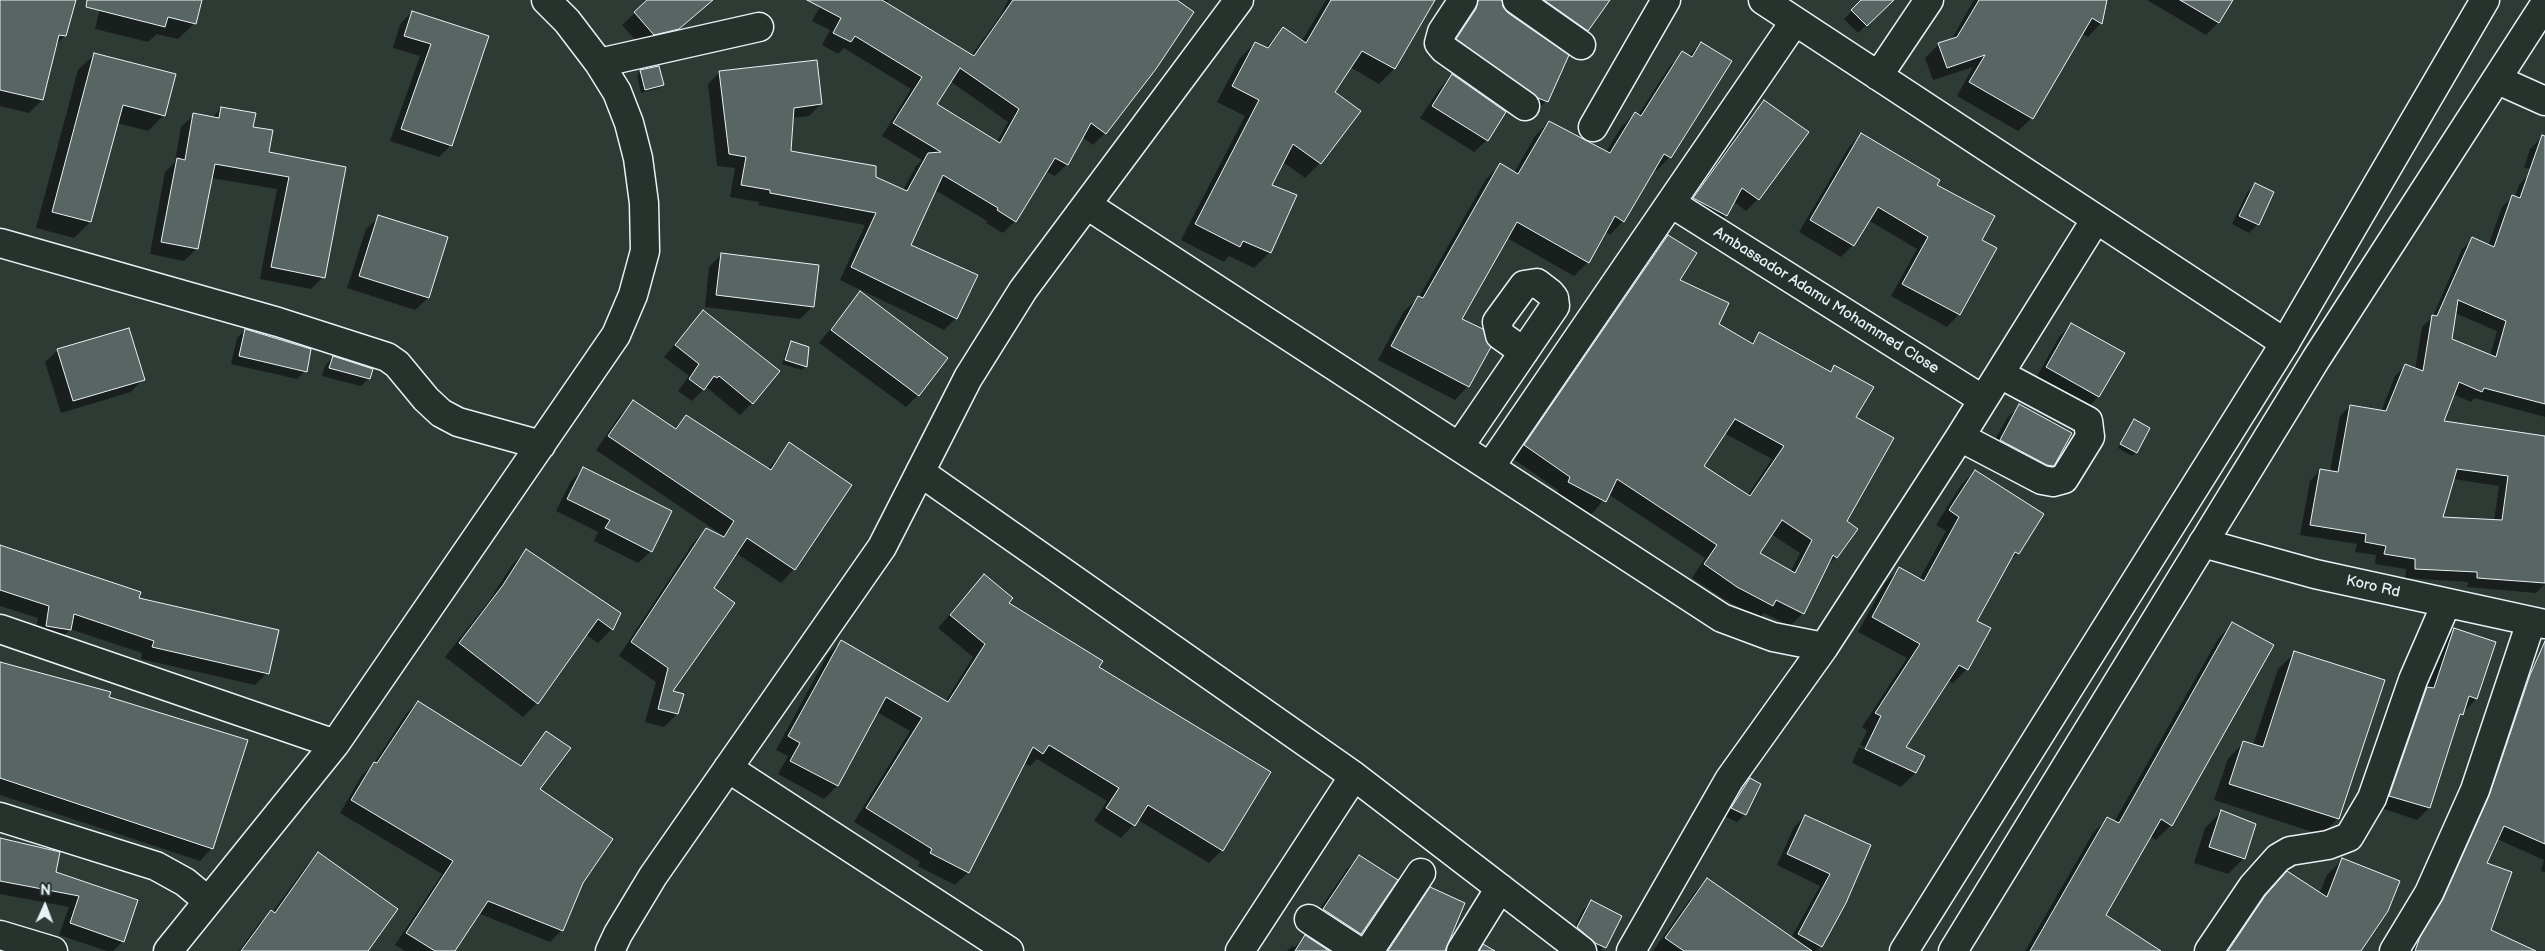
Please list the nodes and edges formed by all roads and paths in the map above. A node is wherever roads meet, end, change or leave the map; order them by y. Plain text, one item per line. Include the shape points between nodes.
1 (546, 0) edge
2 (1239, 0) edge
3 (1463, 0) edge
4 (1517, 0) edge
5 (1666, 0) edge
6 (1764, 0) edge
7 (1930, 0) edge
8 (2485, 0) edge
9 (2545, 4) edge
10 (1795, 21) junction
11 (759, 27) dead end
12 (1581, 45) dead end
13 (599, 63) junction
14 (1878, 76) junction
15 (2498, 80) junction
16 (2545, 101) edge
17 (1525, 106) dead end
18 (1593, 127) dead end
19 (1671, 203) junction
20 (1087, 205) junction
21 (2096, 219) junction
22 (0, 243) edge
23 (2285, 343) junction
24 (1524, 352) dead end
25 (2000, 374) junction
26 (1982, 399) junction
27 (1960, 437) junction
28 (541, 446) junction
29 (1459, 447) junction
30 (1490, 467) junction
31 (920, 472) junction
32 (2203, 544) junction
33 (2446, 604) junction
34 (2538, 623) edge
35 (0, 629) edge
36 (1824, 648) junction
37 (335, 744) junction
38 (728, 768) junction
39 (1354, 776) junction
40 (0, 817) edge
41 (1421, 873) dead end
42 (1500, 888) junction
43 (208, 901) junction
44 (1309, 919) dead end
45 (0, 935) edge
46 (1639, 948) edge
47 (53, 951) edge
48 (168, 951) edge
49 (610, 951) edge
50 (1009, 951) edge
51 (1240, 951) edge
52 (1358, 951) edge
53 (1369, 951) edge
54 (1461, 951) edge
55 (1582, 951) edge
56 (1904, 951) edge
57 (1953, 951) edge
58 (2209, 951) edge
59 (2394, 951) edge

1 - 13 street via 567,21
2 - 20 street
3 - 17 street via 1442,32 1439,43
4 - 12 street
5 - 18 street
6 - 10 street
7 - 14 street
8 - 23 street
9 - 15 street
10 - 14 street
10 - 19 street
11 - 13 street
13 - 28 street via 617,92 638,158 644,203 645,251 633,295 616,335
14 - 21 street
15 - 16 street
15 - 32 street via 2316,359
19 - 26 street, Ambassador Adamu Mohammed Close
19 - 30 street
20 - 29 street
20 - 31 street via 1023,290 968,378
21 - 23 street
21 - 25 street
22 - 28 street via 387,356 441,413 458,422
23 - 56 street
24 - 29 street
25 - 26 street
25 - 27 street via 2088,421 2090,437 2064,479 2042,480
26 - 27 street
27 - 36 street
28 - 37 street
29 - 30 street
30 - 36 street via 1722,618 1773,637
31 - 38 street via 882,547
31 - 39 street
32 - 33 street, Koro Rd
32 - 57 street
33 - 34 street, Koro Rd
33 - 58 street via 2413,680 2372,798 2349,837 2278,858 2253,886
34 - 59 street via 2475,790 2429,893
35 - 37 street
36 - 46 street via 1729,780
37 - 43 street
38 - 49 street via 654,876
38 - 50 street
39 - 42 street
39 - 51 street
40 - 43 street via 156,866
41 - 53 street
42 - 54 street
42 - 55 street
43 - 48 street
44 - 52 street
45 - 47 street

